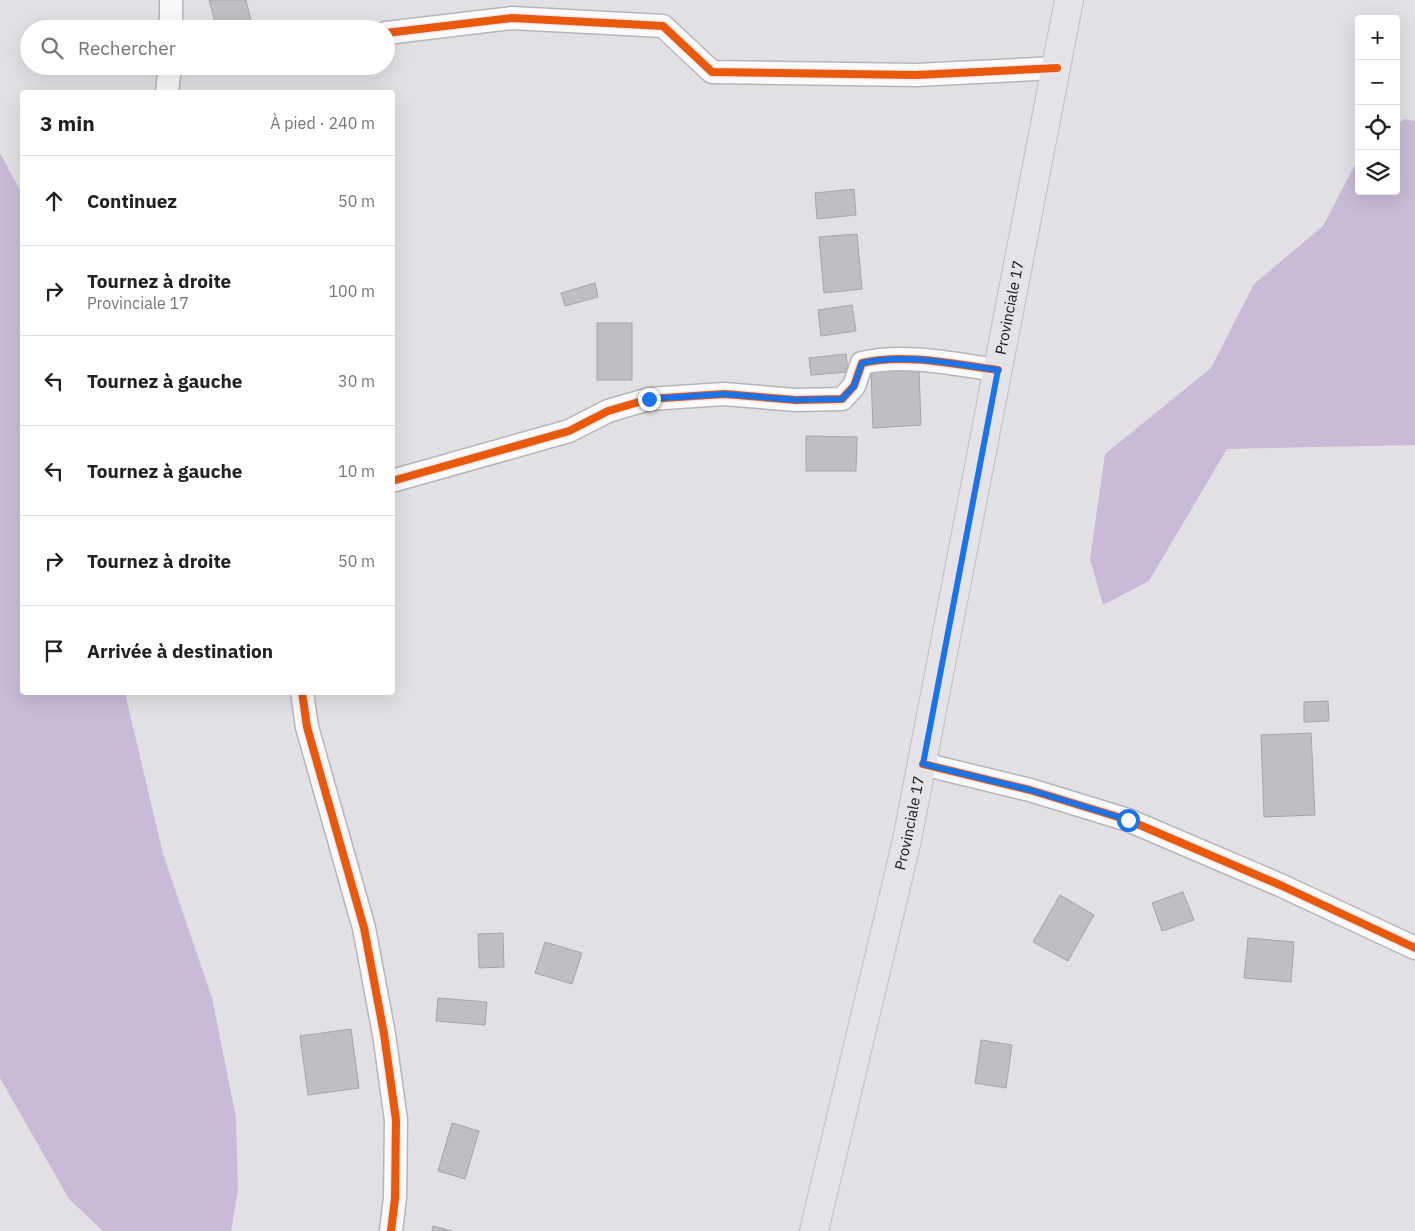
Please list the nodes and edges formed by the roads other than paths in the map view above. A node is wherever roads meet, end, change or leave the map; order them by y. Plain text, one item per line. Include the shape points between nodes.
1 (171, 0) edge
2 (1069, 0) edge
3 (171, 20) edge
4 (395, 32) edge
5 (1056, 68) junction
6 (169, 75) edge
7 (167, 90) edge
8 (998, 370) junction
9 (395, 480) edge
10 (302, 695) edge
11 (923, 764) junction
12 (1415, 948) edge
13 (391, 1231) edge
14 (814, 1231) edge

1 - 3 street
2 - 5 main road, Provinciale 17
4 - 5 street via 512,18 663,26 712,72 916,75
5 - 8 main road, Provinciale 17
6 - 7 street
8 - 9 street via 915,359 880,359 862,363 854,386 842,399 796,400 724,394 649,399 608,411 570,431
8 - 11 main road, Provinciale 17
10 - 13 street via 307,727 364,928 384,1034 396,1120
11 - 12 street via 1030,790 1128,820 1280,885
11 - 14 main road, Provinciale 17

